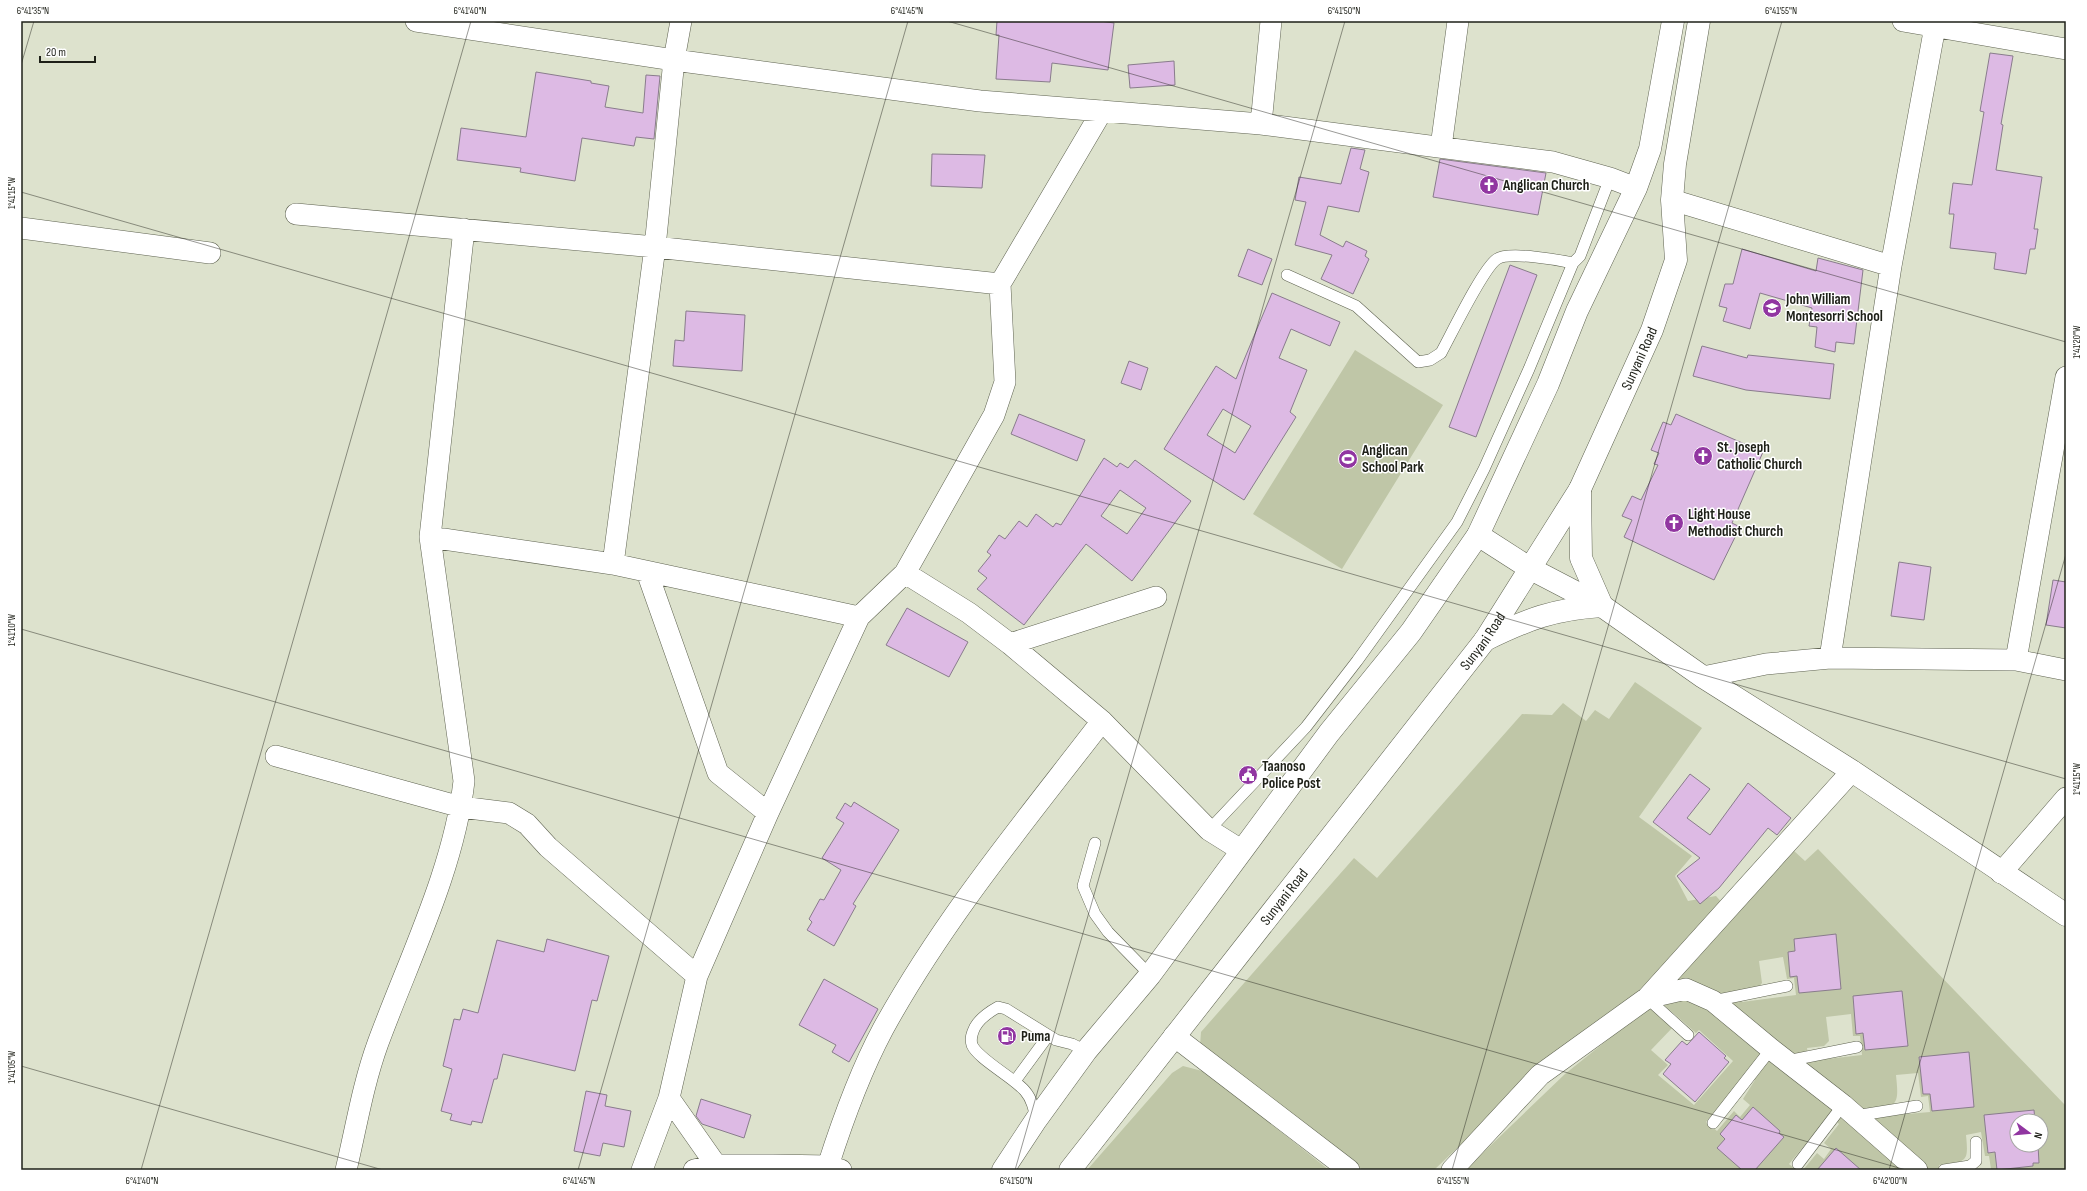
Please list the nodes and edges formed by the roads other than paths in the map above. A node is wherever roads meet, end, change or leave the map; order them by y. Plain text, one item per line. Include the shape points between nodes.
1 (416, 21) edge
2 (681, 21) edge
3 (1271, 21) edge
4 (1458, 21) edge
5 (1673, 21) edge
6 (1699, 21) edge
7 (1903, 21) edge
8 (1936, 24) edge
9 (2066, 49) edge
10 (674, 60) junction
11 (1102, 111) junction
12 (1261, 124) junction
13 (1441, 147) junction
14 (1610, 178) junction
15 (1636, 188) junction
16 (1672, 200) junction
17 (296, 214) dead end
18 (21, 228) edge
19 (464, 229) junction
20 (655, 247) junction
21 (210, 253) dead end
22 (1573, 263) junction
23 (1891, 266) junction
24 (1287, 275) dead end
25 (1000, 284) junction
26 (2066, 376) edge
27 (1580, 489) junction
28 (1478, 535) junction
29 (430, 537) junction
30 (613, 564) junction
31 (1531, 569) junction
32 (647, 572) junction
33 (905, 573) junction
34 (1156, 597) dead end
35 (1602, 606) junction
36 (859, 617) junction
37 (1485, 640) junction
38 (1010, 644) junction
39 (1830, 658) junction
40 (2016, 660) junction
41 (2066, 670) edge
42 (1703, 677) junction
43 (1102, 721) junction
44 (276, 756) dead end
45 (1852, 771) junction
46 (2066, 798) edge
47 (461, 807) junction
48 (768, 813) junction
49 (1209, 830) junction
50 (1095, 843) dead end
51 (1240, 850) junction
52 (2001, 873) junction
53 (2066, 915) edge
54 (1150, 975) junction
55 (697, 976) junction
56 (1787, 986) dead end
57 (1647, 998) junction
58 (1713, 1001) junction
59 (1688, 1035) dead end
60 (1048, 1036) junction
61 (1174, 1036) junction
62 (1857, 1047) dead end
63 (1086, 1051) junction
64 (1779, 1055) junction
65 (1015, 1080) junction
66 (669, 1098) junction
67 (1917, 1106) dead end
68 (1849, 1110) junction
69 (1036, 1120) junction
70 (1713, 1123) dead end
71 (1976, 1142) dead end
72 (1798, 1164) dead end
73 (716, 1165) junction
74 (805, 1168) edge
75 (835, 1168) edge
76 (1910, 1168) edge
77 (346, 1170) edge
78 (642, 1170) edge
79 (694, 1170) edge
80 (1003, 1170) edge
81 (1070, 1170) edge
82 (1349, 1170) edge
83 (1452, 1170) edge
84 (1944, 1170) edge

1 - 10 street
2 - 10 street
3 - 12 street
4 - 13 street
5 - 15 main road via 1650,149
6 - 16 main road, Sunyani Road via 1675,164
7 - 8 street
8 - 9 street
8 - 23 street
10 - 11 street via 980,101
10 - 20 street
11 - 12 street
11 - 25 street
12 - 13 street
13 - 14 street via 1553,162
14 - 15 street
14 - 22 lane via 1580,256
15 - 28 main road via 1577,311 1548,384
16 - 23 street
16 - 27 main road, Sunyani Road via 1676,260 1652,330
17 - 19 street
18 - 21 street
19 - 20 street
19 - 29 street
20 - 25 street
20 - 30 street
22 - 24 lane via 1513,255 1497,258 1483,277 1441,353 1430,360 1418,362 1356,306
22 - 49 lane via 1529,369 1457,522 1358,661 1306,727
23 - 39 street
25 - 33 street via 1005,382 994,415
26 - 40 street
27 - 31 main road, Sunyani Road
27 - 35 main road via 1581,558
28 - 31 main road
28 - 51 main road via 1412,632 1329,733
29 - 30 street
29 - 47 street via 464,781
30 - 32 street
31 - 35 main road
31 - 37 main road, Sunyani Road
32 - 36 street
32 - 48 street via 718,773
33 - 36 street
33 - 38 street via 969,613
34 - 38 street
35 - 37 main road via 1540,615
35 - 42 main road
36 - 48 street
37 - 61 main road, Sunyani Road
38 - 43 street
39 - 40 street
39 - 42 street via 1766,664
40 - 41 street
42 - 45 main road
43 - 49 street
43 - 75 street via 964,901 926,957 883,1029 846,1110
44 - 47 street
45 - 52 main road
45 - 57 street
46 - 52 street
47 - 55 street via 509,813 526,824 548,847
47 - 77 street via 443,872 377,1045
48 - 55 street
49 - 51 street
50 - 54 lane via 1083,886 1095,914 1108,932
51 - 54 main road
52 - 53 main road
54 - 63 main road
55 - 66 street
56 - 58 lane
57 - 58 street via 1686,989
57 - 59 lane
57 - 83 street via 1540,1075
58 - 64 street
60 - 63 lane
60 - 65 lane
60 - 65 lane via 1006,1009 998,1007 977,1023 971,1035 972,1045 982,1057
61 - 81 main road, Sunyani Road
61 - 82 street
62 - 64 lane
63 - 69 main road
64 - 68 street
64 - 70 lane
65 - 69 lane via 1032,1102
66 - 73 street
66 - 78 street
67 - 68 lane
68 - 72 lane
68 - 76 street
69 - 80 main road
71 - 84 lane via 1976,1161 1970,1166
73 - 74 street
73 - 79 street
74 - 75 street

